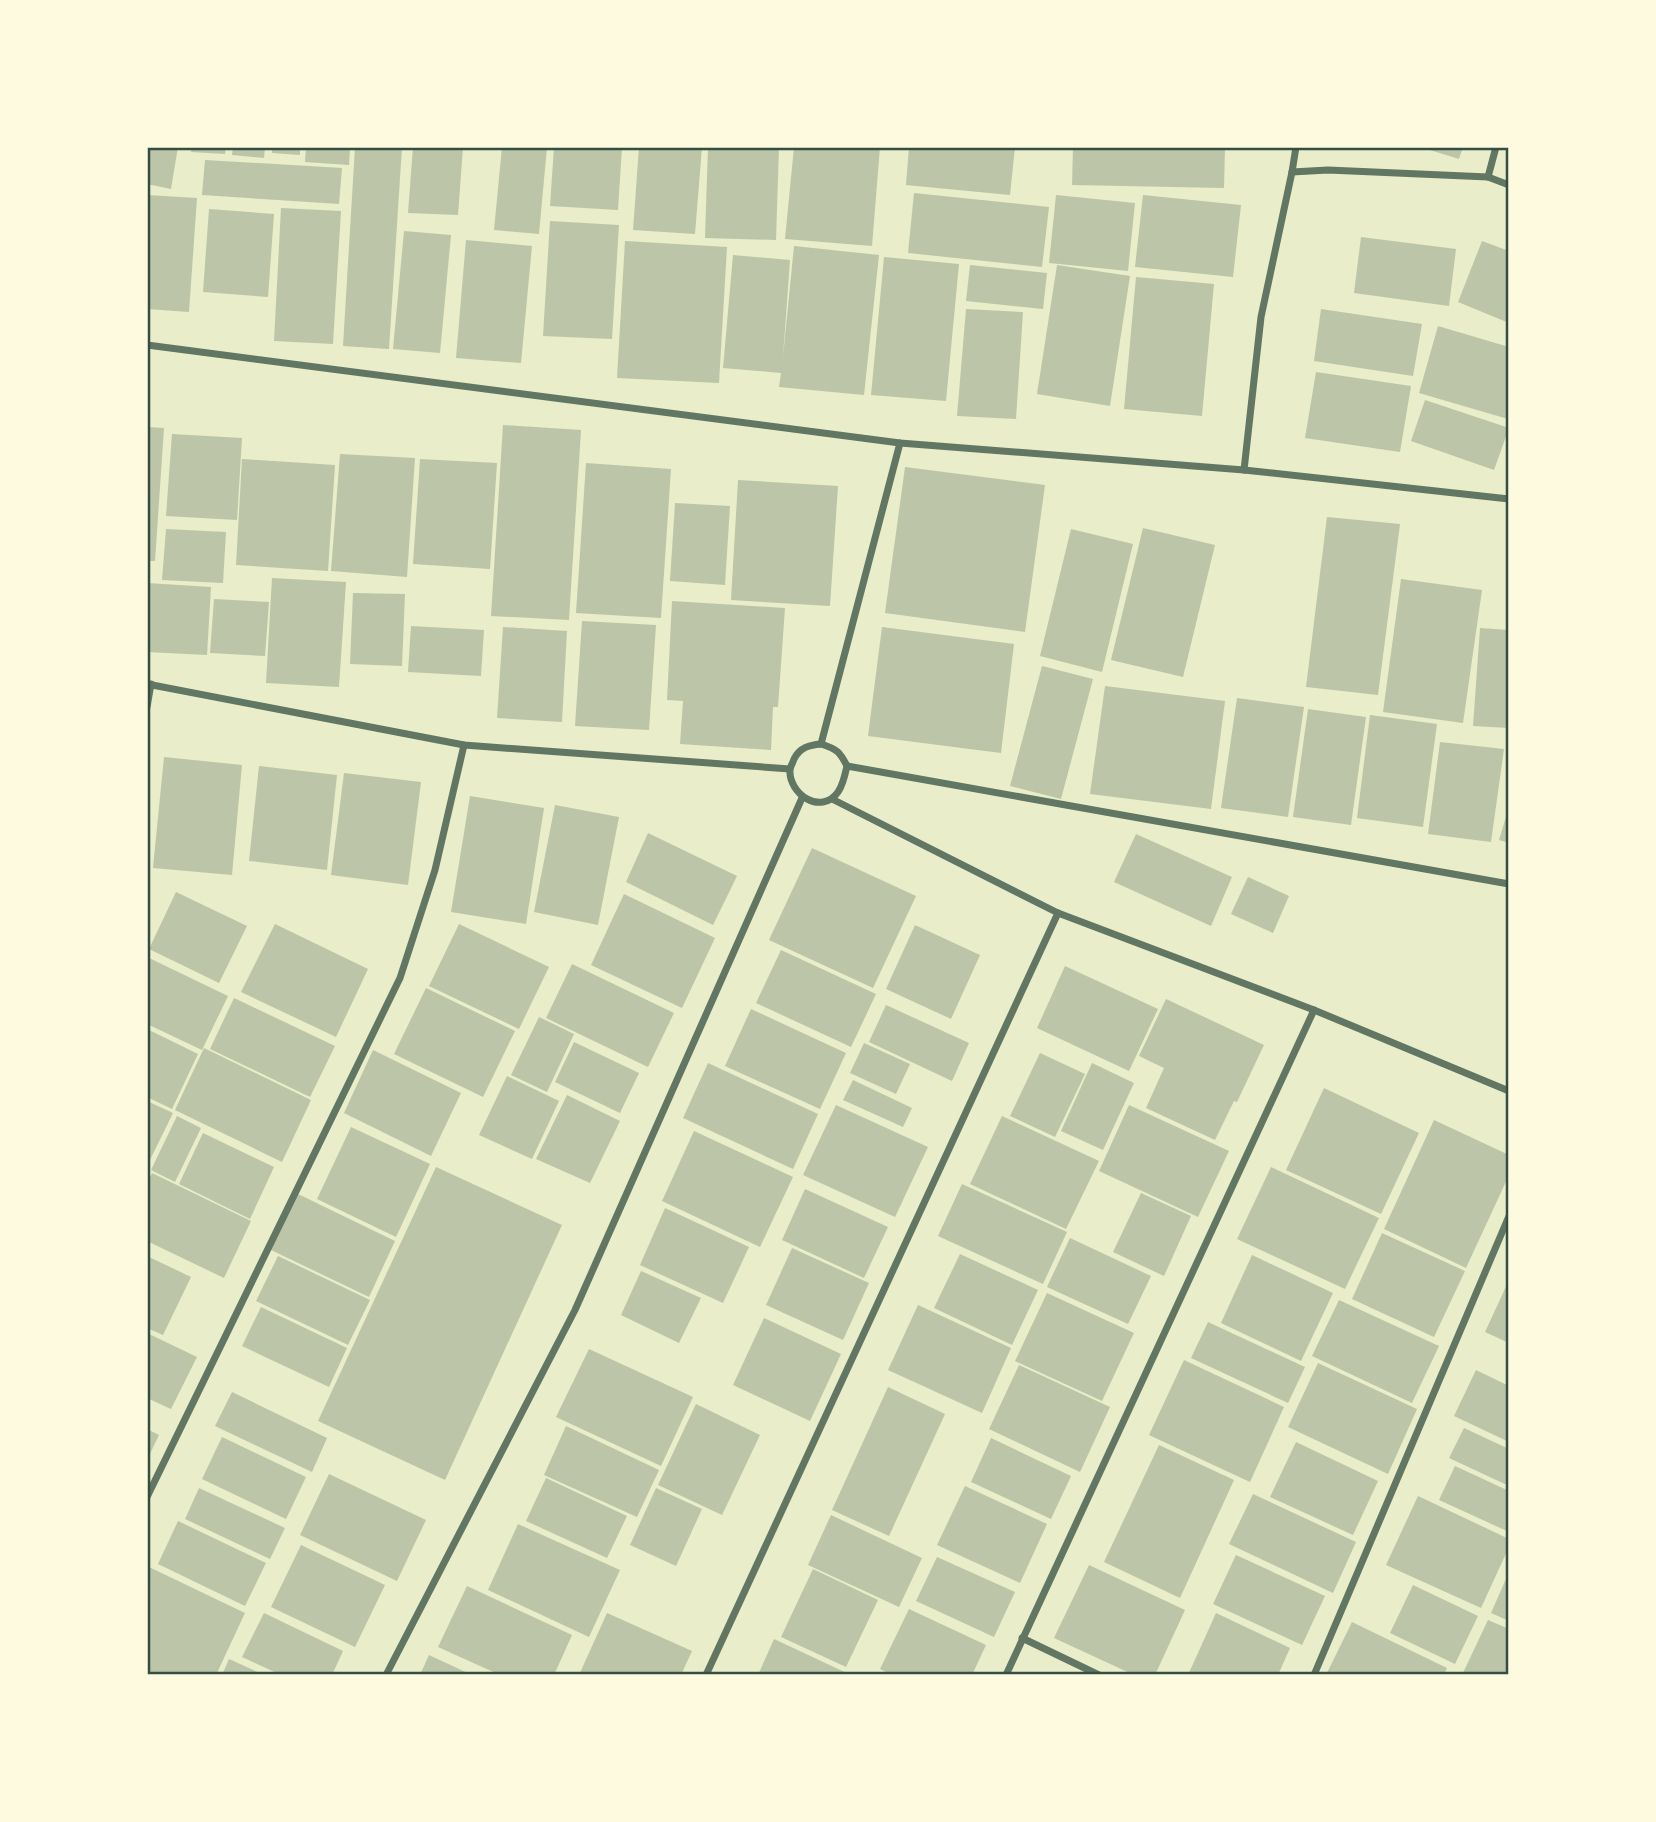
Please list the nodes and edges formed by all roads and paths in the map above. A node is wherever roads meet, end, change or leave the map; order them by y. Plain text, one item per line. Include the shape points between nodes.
1 (1296, 147) edge
2 (1496, 147) edge
3 (1292, 172) junction
4 (1488, 177) junction
5 (1509, 185) edge
6 (147, 345) edge
7 (900, 443) junction
8 (1244, 470) junction
9 (1509, 499) edge
10 (149, 684) edge
11 (147, 707) edge
12 (821, 744) junction
13 (464, 745) junction
14 (847, 766) junction
15 (790, 769) junction
16 (802, 798) junction
17 (832, 799) junction
18 (1509, 884) edge
19 (1058, 913) junction
20 (1314, 1010) junction
21 (1509, 1091) edge
22 (1509, 1216) edge
23 (147, 1497) edge
24 (1023, 1638) junction
25 (386, 1675) edge
26 (706, 1675) edge
27 (1006, 1675) edge
28 (1099, 1675) edge
29 (1314, 1675) edge

1 - 3 street
2 - 4 street
3 - 4 street
3 - 8 street via 1261,317
4 - 5 street
6 - 7 street
7 - 8 street
7 - 12 street
8 - 9 street
10 - 11 street
10 - 13 street
12 - 14 street via 835,748
12 - 15 street via 808,745 796,754
13 - 15 street
13 - 23 street via 435,870 400,978
14 - 17 street
14 - 18 street
15 - 16 street via 794,788
16 - 17 street via 813,802
16 - 25 street via 575,1310
17 - 19 street
19 - 20 street
19 - 26 street
20 - 21 street
20 - 24 street
22 - 29 street
24 - 27 street
24 - 28 street

